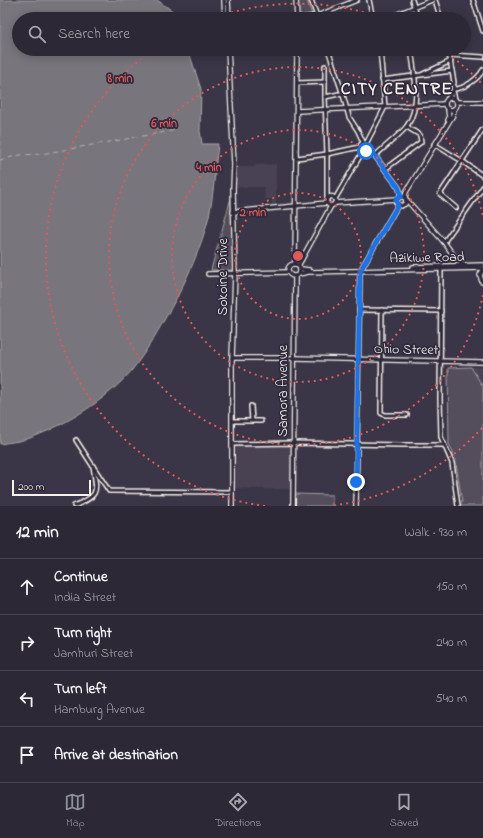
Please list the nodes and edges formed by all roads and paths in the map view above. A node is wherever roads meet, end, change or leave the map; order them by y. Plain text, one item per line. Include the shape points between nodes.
1 (224, 0) edge
2 (228, 0) edge
3 (296, 0) edge
4 (311, 0) edge
5 (342, 0) edge
6 (357, 0) edge
7 (369, 0) edge
8 (412, 0) edge
9 (434, 0) edge
10 (473, 0) edge
11 (344, 5) junction
12 (414, 8) junction
13 (225, 12) edge
14 (228, 12) edge
15 (297, 12) edge
16 (315, 12) edge
17 (328, 12) edge
18 (372, 12) edge
19 (404, 12) edge
20 (415, 12) edge
21 (439, 12) edge
22 (483, 31) edge
23 (228, 56) edge
24 (297, 56) edge
25 (330, 56) edge
26 (380, 56) edge
27 (412, 56) edge
28 (449, 56) edge
29 (466, 56) edge
30 (483, 57) edge
31 (450, 61) junction
32 (325, 66) dead end
33 (452, 71) junction
34 (483, 71) edge
35 (422, 75) junction
36 (415, 76) junction
37 (382, 80) junction
38 (325, 82) junction
39 (297, 83) junction
40 (454, 90) junction
41 (343, 95) junction
42 (325, 96) junction
43 (448, 98) junction
44 (456, 100) junction
45 (483, 102) edge
46 (444, 104) junction
47 (416, 106) junction
48 (385, 107) junction
49 (326, 109) junction
50 (348, 109) junction
51 (454, 109) junction
52 (448, 110) junction
53 (297, 111) junction
54 (407, 126) junction
55 (483, 129) edge
56 (365, 144) junction
57 (434, 144) junction
58 (360, 147) junction
59 (368, 148) junction
60 (363, 152) junction
61 (327, 154) junction
62 (375, 156) junction
63 (297, 158) junction
64 (462, 161) junction
65 (385, 169) junction
66 (483, 176) edge
67 (483, 187) edge
68 (396, 199) junction
69 (404, 199) junction
70 (327, 201) junction
71 (335, 201) junction
72 (295, 205) junction
73 (398, 205) junction
74 (331, 206) junction
75 (456, 208) dead end
76 (233, 212) junction
77 (444, 242) junction
78 (457, 260) junction
79 (298, 266) junction
80 (453, 266) junction
81 (466, 267) junction
82 (483, 268) edge
83 (441, 269) junction
84 (360, 270) junction
85 (288, 272) junction
86 (234, 273) junction
87 (208, 274) dead end
88 (299, 274) junction
89 (295, 277) junction
90 (482, 282) edge
91 (359, 310) junction
92 (382, 310) junction
93 (441, 311) junction
94 (232, 358) junction
95 (295, 358) junction
96 (358, 360) junction
97 (382, 361) junction
98 (441, 361) junction
99 (483, 362) edge
100 (251, 406) dead end
101 (407, 415) dead end
102 (233, 421) junction
103 (252, 421) junction
104 (261, 421) dead end
105 (76, 440) dead end
106 (294, 443) junction
107 (233, 444) junction
108 (357, 444) junction
109 (444, 444) junction
110 (92, 464) junction
111 (232, 492) junction
112 (74, 506) edge
113 (232, 506) edge
114 (293, 506) edge
115 (356, 506) edge
116 (458, 506) edge

1 - 13 street
2 - 14 street
3 - 15 street
4 - 16 street
5 - 11 street
6 - 11 street
7 - 18 street
8 - 12 street
9 - 12 street
9 - 21 street
10 - 22 street
11 - 17 street
12 - 19 street
12 - 20 street
23 - 76 street, Sokoine Drive via 233,142
24 - 39 street
25 - 41 street
26 - 37 street
27 - 36 street
28 - 31 street
29 - 30 street
31 - 33 street
31 - 35 street
32 - 38 street
33 - 35 street
33 - 40 street
34 - 40 street via 469,84
35 - 36 street
36 - 37 street
36 - 47 street
37 - 48 street
38 - 39 street
38 - 42 street
39 - 53 street
40 - 43 street
40 - 44 street
41 - 42 street
41 - 50 street
42 - 49 street
43 - 44 street
43 - 46 street
44 - 45 street
44 - 51 street via 457,106
46 - 47 street
46 - 52 street
47 - 48 street
47 - 54 street
48 - 50 street
48 - 56 street
49 - 50 street
49 - 53 street
49 - 61 street
50 - 56 street via 349,117
51 - 52 street
51 - 57 street via 453,115
52 - 57 street via 449,118
53 - 63 street
54 - 62 street
54 - 65 street via 420,135 421,142
55 - 64 street
56 - 58 street
56 - 59 street
57 - 64 street
57 - 69 street
58 - 60 street
58 - 61 street
59 - 60 street
59 - 62 street
60 - 71 street
61 - 63 street
61 - 70 street
62 - 65 street
63 - 72 street
64 - 66 street
64 - 75 street via 440,194
65 - 69 street
67 - 77 street
68 - 69 street
68 - 71 street
68 - 73 street
69 - 73 street
69 - 77 street
70 - 71 street via 330,196
70 - 72 street
70 - 74 street
71 - 74 street
72 - 76 street
72 - 79 street
73 - 84 street
74 - 79 street
76 - 86 street, Sokoine Drive
77 - 78 street
78 - 80 street
78 - 81 street
79 - 84 street, Azikiwe Road via 307,270
79 - 85 street via 289,267
79 - 88 street
80 - 81 street, Azikiwe Road
80 - 84 street, Azikiwe Road
81 - 82 street, Azikiwe Road
81 - 83 street, Azikiwe Road
82 - 90 street via 480,275
83 - 84 street, Azikiwe Road
83 - 93 street
84 - 88 street, Azikiwe Road
84 - 91 street
85 - 86 street
85 - 89 street
86 - 87 street
86 - 94 street, Sokoine Drive
88 - 89 street
89 - 95 street, Samora Avenue
91 - 92 street
91 - 96 street
92 - 93 street
92 - 97 street
93 - 98 street
94 - 95 street, Ohio Street
94 - 102 street, Sokoine Drive
95 - 96 street, Ohio Street
95 - 106 street, Samora Avenue
96 - 97 street, Ohio Street
96 - 108 street
97 - 98 street, Ohio Street
97 - 101 street via 381,413
98 - 99 street, Ohio Street
98 - 109 street via 441,429
100 - 103 street
102 - 103 street
102 - 107 street, Sokoine Drive
103 - 104 street
105 - 110 street
106 - 107 street
106 - 108 street
106 - 114 street, Samora Avenue
107 - 111 street, Sokoine Drive
108 - 109 street
108 - 115 street
109 - 116 street via 452,463
110 - 111 street via 109,491
110 - 112 street via 94,495
111 - 113 street, Sokoine Drive

